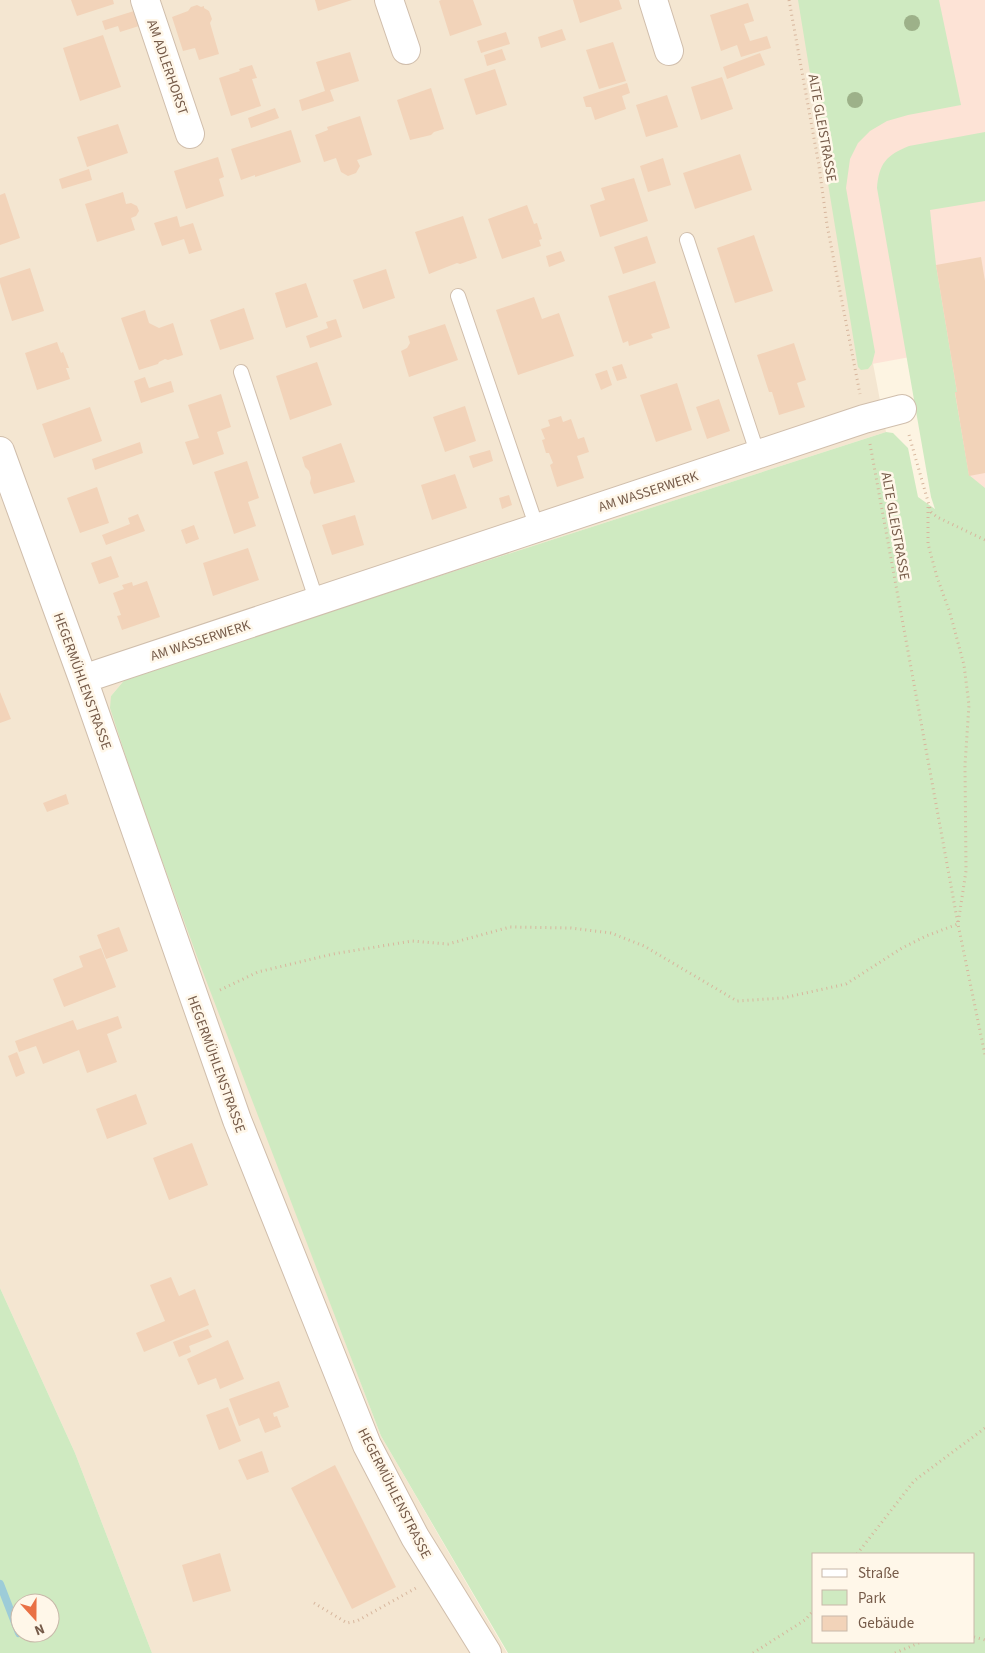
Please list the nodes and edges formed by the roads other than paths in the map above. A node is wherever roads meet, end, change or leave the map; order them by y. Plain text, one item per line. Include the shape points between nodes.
1 (145, 0) edge
2 (389, 0) edge
3 (653, 0) edge
4 (406, 50) dead end
5 (669, 51) dead end
6 (190, 134) dead end
7 (687, 240) dead end
8 (458, 296) dead end
9 (241, 372) dead end
10 (902, 409) dead end
11 (0, 451) edge
12 (758, 455) junction
13 (537, 528) junction
14 (317, 602) junction
15 (83, 679) junction
16 (487, 1653) edge

1 - 6 street, AM ADLERHORST
2 - 4 street
3 - 5 street
7 - 12 lane
8 - 13 lane
9 - 14 lane
10 - 12 street, AM WASSERWERK
11 - 15 street, HEGERMÜHLENSTRASSE
12 - 13 street, AM WASSERWERK
13 - 14 street, AM WASSERWERK
14 - 15 street, AM WASSERWERK
15 - 16 street, HEGERMÜHLENSTRASSE via 237,1120 367,1445 415,1537

